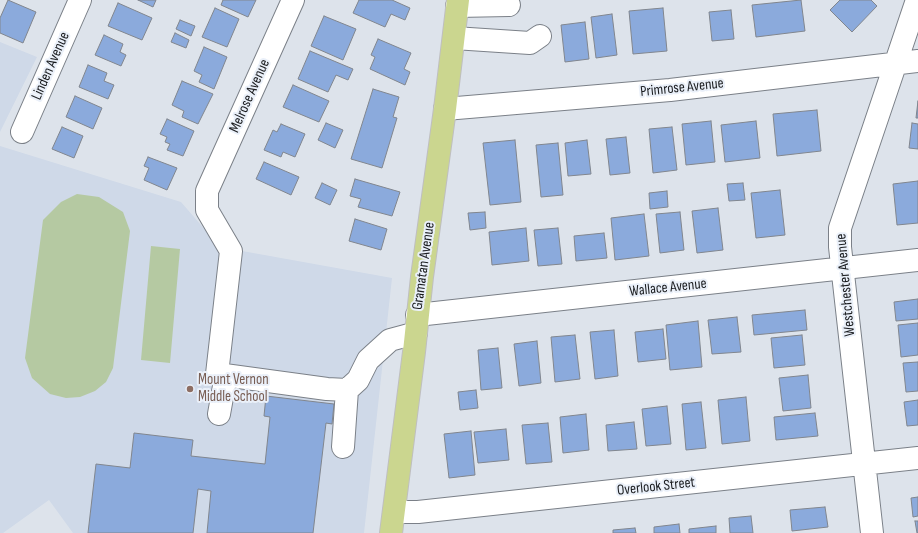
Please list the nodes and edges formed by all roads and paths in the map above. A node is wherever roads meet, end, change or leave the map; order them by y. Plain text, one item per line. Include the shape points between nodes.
1 (80, 0) edge
2 (293, 0) edge
3 (917, 0) edge
4 (458, 3) edge
5 (509, 5) dead end
6 (540, 36) dead end
7 (454, 38) junction
8 (918, 61) edge
9 (896, 63) junction
10 (446, 109) junction
11 (22, 132) dead end
12 (918, 260) edge
13 (843, 269) junction
14 (416, 324) junction
15 (222, 374) junction
16 (347, 390) junction
17 (219, 414) dead end
18 (343, 447) dead end
19 (918, 458) edge
20 (864, 464) junction
21 (392, 523) edge
22 (872, 533) edge

1 - 11 street, Linden Avenue
2 - 15 street, Melrose Avenue via 206,191 206,210 231,251
3 - 9 street, Westchester Avenue
4 - 5 street
4 - 7 main road, Gramatan Avenue
6 - 7 street via 530,43
7 - 10 main road, Gramatan Avenue
8 - 9 street, Primrose Avenue
9 - 10 street, Primrose Avenue via 670,90
9 - 13 street, Westchester Avenue via 840,228
10 - 14 main road, Gramatan Avenue
12 - 13 street, Wallace Avenue
13 - 14 street, Wallace Avenue
13 - 20 street, Westchester Avenue
14 - 16 street, Wallace Avenue via 390,340 368,360 358,380
14 - 21 main road, Gramatan Avenue
15 - 16 street
15 - 17 street
16 - 18 street
19 - 20 street, Overlook Street
20 - 21 street, Overlook Street via 418,512
20 - 22 street, Westchester Avenue

